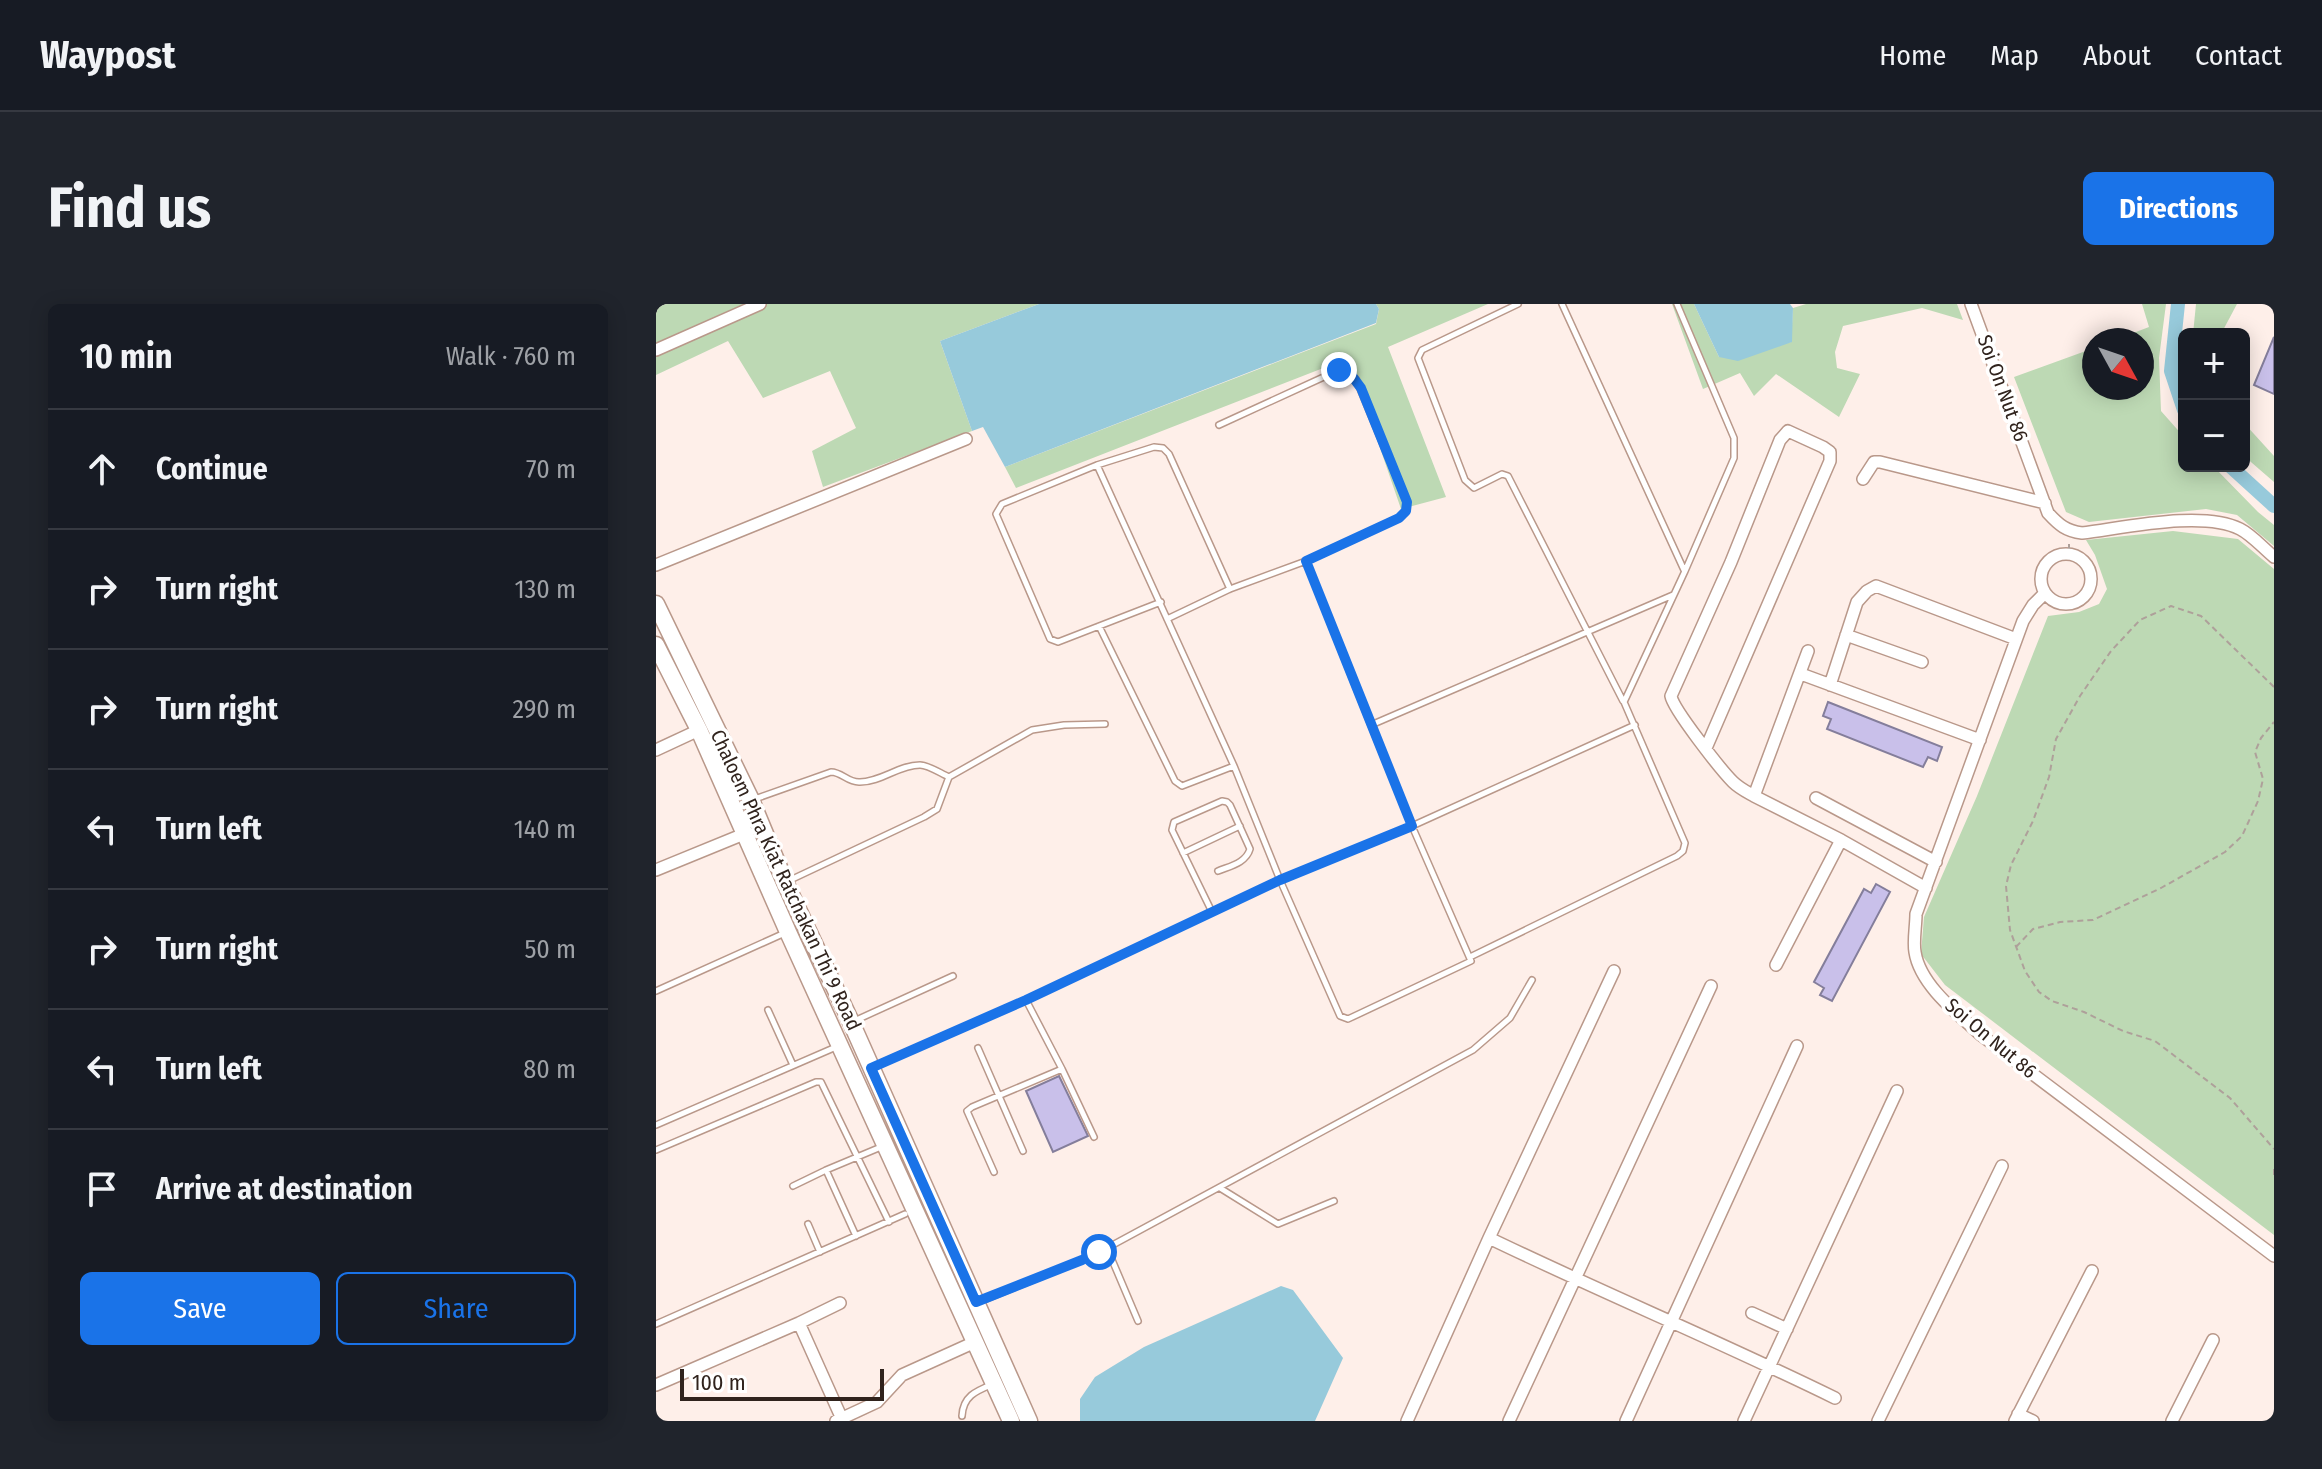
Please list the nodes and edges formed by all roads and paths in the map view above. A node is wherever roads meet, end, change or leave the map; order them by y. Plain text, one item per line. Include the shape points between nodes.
1 (760, 304) edge
2 (1518, 304) edge
3 (1562, 304) edge
4 (1677, 304) edge
5 (1971, 304) edge
6 (656, 350) edge
7 (1219, 425) dead end
8 (966, 439) dead end
9 (1097, 465) junction
10 (1863, 479) dead end
11 (2045, 503) junction
12 (2274, 557) edge
13 (1306, 561) junction
14 (656, 565) edge
15 (1685, 571) junction
16 (1230, 589) junction
17 (1674, 594) junction
18 (2044, 594) junction
19 (1161, 602) junction
20 (656, 604) edge
21 (1167, 619) junction
22 (1099, 626) junction
23 (1588, 631) junction
24 (1846, 635) junction
25 (2016, 639) junction
26 (656, 645) edge
27 (1808, 651) dead end
28 (1922, 662) dead end
29 (1801, 674) junction
30 (1830, 685) junction
31 (2274, 687) edge
32 (1624, 702) junction
33 (2274, 722) edge
34 (1105, 724) dead end
35 (1371, 725) junction
36 (1635, 725) junction
37 (699, 730) junction
38 (1980, 740) junction
39 (1706, 748) junction
40 (656, 750) edge
41 (1234, 766) junction
42 (949, 777) junction
43 (1754, 796) junction
44 (1816, 798) dead end
45 (751, 800) junction
46 (1240, 826) junction
47 (1412, 826) junction
48 (744, 834) junction
49 (1841, 840) junction
50 (1183, 853) junction
51 (1936, 862) junction
52 (656, 870) edge
53 (1218, 871) dead end
54 (1280, 880) junction
55 (785, 882) junction
56 (1926, 888) junction
57 (1212, 912) junction
58 (788, 932) junction
59 (2016, 947) junction
60 (1470, 957) junction
61 (1776, 965) dead end
62 (1614, 971) dead end
63 (953, 976) dead end
64 (1532, 980) dead end
65 (1711, 986) dead end
66 (656, 991) edge
67 (1026, 1000) junction
68 (768, 1010) dead end
69 (851, 1022) junction
70 (841, 1045) junction
71 (1797, 1046) dead end
72 (978, 1048) dead end
73 (793, 1065) junction
74 (871, 1068) junction
75 (1062, 1069) junction
76 (1897, 1091) dead end
77 (998, 1096) junction
78 (656, 1125) edge
79 (1094, 1137) dead end
80 (886, 1145) junction
81 (2274, 1149) edge
82 (656, 1150) edge
83 (1023, 1151) dead end
84 (857, 1157) junction
85 (2002, 1166) dead end
86 (2274, 1169) edge
87 (826, 1170) junction
88 (994, 1172) dead end
89 (2274, 1178) edge
90 (793, 1186) dead end
91 (1219, 1187) junction
92 (1334, 1201) dead end
93 (905, 1214) dead end
94 (889, 1222) junction
95 (808, 1224) dead end
96 (856, 1236) junction
97 (1489, 1238) junction
98 (1107, 1248) junction
99 (820, 1252) junction
100 (2274, 1256) edge
101 (2092, 1271) dead end
102 (1574, 1279) junction
103 (976, 1302) junction
104 (840, 1303) dead end
105 (1752, 1313) dead end
106 (1138, 1321) dead end
107 (1670, 1322) junction
108 (799, 1323) junction
109 (656, 1324) edge
110 (1787, 1329) junction
111 (2213, 1340) dead end
112 (975, 1342) junction
113 (1769, 1366) junction
114 (994, 1383) junction
115 (656, 1385) edge
116 (1835, 1398) dead end
117 (962, 1416) dead end
118 (2017, 1417) edge
119 (839, 1420) edge
120 (1011, 1421) edge
121 (1029, 1421) edge
122 (1407, 1421) edge
123 (1509, 1421) edge
124 (1626, 1421) edge
125 (1744, 1421) edge
126 (1878, 1421) edge
127 (2033, 1421) edge
128 (2172, 1421) edge

1 - 6 street
2 - 23 lane via 1422,350 1418,358 1465,480 1474,488 1508,476
3 - 15 lane
4 - 15 lane via 1734,438 1734,458
5 - 11 street, Soi On Nut 86
7 - 13 lane via 1339,370 1356,379 1407,502 1406,511
8 - 14 street
9 - 16 lane via 1163,448
9 - 19 lane
9 - 22 lane via 1002,504 996,514 1050,639 1058,642
10 - 11 street via 1874,462 1880,462
11 - 12 street, Soi On Nut 86 via 2048,513 2069,531 2186,520 2215,523 2241,529
13 - 16 lane
13 - 35 lane
15 - 17 lane
16 - 21 lane
17 - 23 lane
17 - 32 lane
18 - 18 street, Soi On Nut 86 via 2042,570 2053,557 2077,556 2089,567 2091,584 2082,599 2058,604
18 - 25 street, Soi On Nut 86
19 - 21 lane
19 - 22 lane
20 - 45 main road, Chaloem Phra Kiat Ratchakan Thi 9 Road
21 - 41 lane
22 - 41 lane via 1175,781 1182,786
23 - 32 lane
23 - 35 lane
24 - 25 street via 1857,602 1876,586
24 - 28 street
24 - 30 street
25 - 38 street, Soi On Nut 86
26 - 37 main road, Chaloem Phra Kiat Ratchakan Thi 9 Road
27 - 29 street
29 - 30 street
29 - 43 street
30 - 38 street
31 - 59 path via 2201,616 2171,606 2140,620 2111,651 2056,739 2049,777 2006,886
32 - 36 lane
33 - 59 path via 2255,752 2263,779 2258,801 2242,836 2225,852 2093,920 2033,929
34 - 42 lane via 1032,730
35 - 47 lane
36 - 47 lane
36 - 60 lane via 1685,843 1683,851
37 - 40 street
37 - 48 main road, Chaloem Phra Kiat Ratchakan Thi 9 Road
38 - 51 street, Soi On Nut 86
39 - 39 street via 1830,461 1830,452 1793,431 1780,440 1671,696
39 - 43 street via 1734,784
41 - 54 lane
42 - 45 lane via 923,765 858,783 831,772
42 - 55 lane via 937,809
43 - 49 street
44 - 51 street
45 - 55 main road, Chaloem Phra Kiat Ratchakan Thi 9 Road
46 - 50 lane
46 - 50 lane via 1230,805 1222,801 1174,822 1172,830
46 - 53 lane via 1248,855
47 - 54 lane
47 - 60 lane
48 - 52 street
48 - 58 main road, Chaloem Phra Kiat Ratchakan Thi 9 Road
49 - 56 street
49 - 61 street
50 - 57 lane
51 - 56 street, Soi On Nut 86
54 - 57 lane
54 - 60 lane via 1343,1019 1469,963
55 - 69 main road, Chaloem Phra Kiat Ratchakan Thi 9 Road
56 - 100 street, Soi On Nut 86 via 1916,914 1915,952 1923,974 1947,1004
57 - 67 lane
58 - 66 lane
58 - 70 main road, Chaloem Phra Kiat Ratchakan Thi 9 Road
59 - 81 path via 2039,992 2155,1041 2230,1098
62 - 97 street
63 - 69 lane
64 - 91 lane via 1510,1018 1473,1050
65 - 102 street
67 - 74 lane
67 - 75 lane
68 - 73 lane
69 - 74 main road, Chaloem Phra Kiat Ratchakan Thi 9 Road
70 - 73 lane
70 - 80 main road, Chaloem Phra Kiat Ratchakan Thi 9 Road
71 - 107 street
72 - 77 lane
73 - 78 lane
74 - 103 main road, Chaloem Phra Kiat Ratchakan Thi 9 Road
75 - 77 lane
75 - 79 lane
76 - 110 street
77 - 83 lane
77 - 88 lane via 967,1111
80 - 84 lane
80 - 112 main road, Chaloem Phra Kiat Ratchakan Thi 9 Road
82 - 84 lane via 821,1082
84 - 87 lane
84 - 94 lane
85 - 126 street
86 - 89 path
87 - 90 lane
87 - 96 lane
91 - 92 lane via 1278,1224
91 - 98 lane
93 - 94 lane
94 - 96 lane
95 - 99 lane
96 - 99 lane
97 - 102 street
97 - 122 street
98 - 103 lane
98 - 106 lane
99 - 109 lane
101 - 118 street
102 - 107 street
102 - 123 street
103 - 121 main road, Chaloem Phra Kiat Ratchakan Thi 9 Road
104 - 108 street
105 - 110 street
107 - 113 street
107 - 124 street
108 - 115 street
108 - 119 street
110 - 113 street
111 - 128 street
112 - 114 main road, Chaloem Phra Kiat Ratchakan Thi 9 Road
112 - 119 street via 902,1375 877,1402
113 - 116 street
113 - 125 street
114 - 117 lane via 971,1394
114 - 120 main road, Chaloem Phra Kiat Ratchakan Thi 9 Road
118 - 127 street

